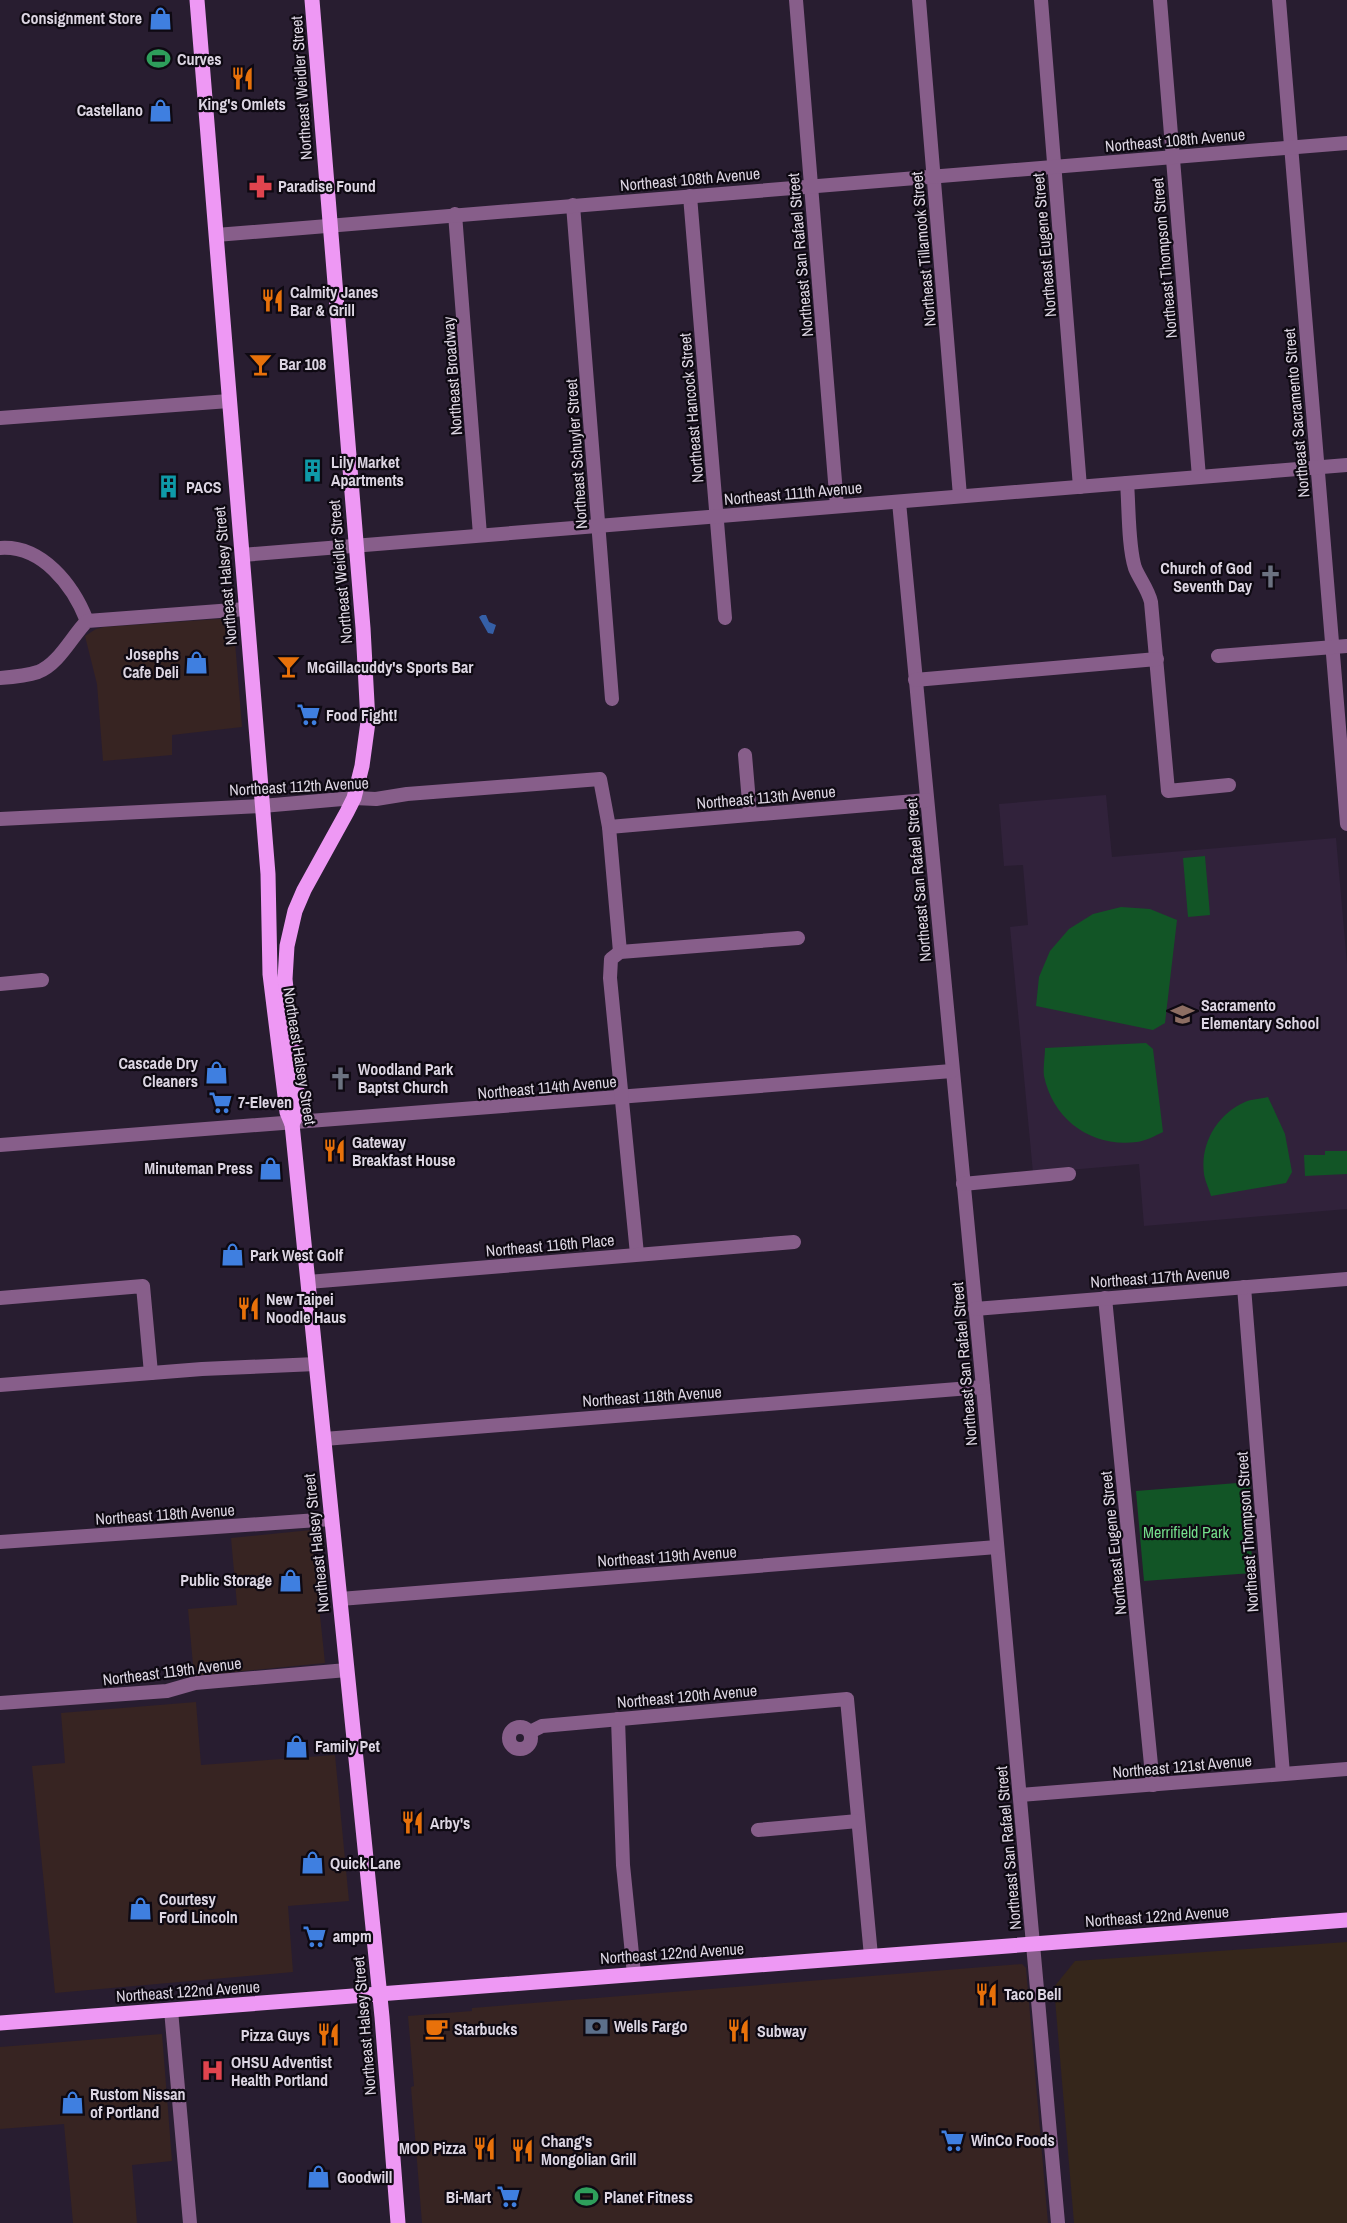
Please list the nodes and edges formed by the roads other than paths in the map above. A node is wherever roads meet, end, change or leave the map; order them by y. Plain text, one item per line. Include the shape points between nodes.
1 (197, 0) edge
2 (312, 0) edge
3 (796, 0) edge
4 (919, 0) edge
5 (1041, 0) edge
6 (1160, 0) edge
7 (1279, 0) edge
8 (1347, 143) edge
9 (1291, 147) junction
10 (1173, 157) junction
11 (1055, 166) junction
12 (934, 176) junction
13 (812, 186) junction
14 (690, 196) junction
15 (573, 205) junction
16 (456, 214) junction
17 (330, 226) junction
18 (216, 235) junction
19 (229, 401) junction
20 (0, 418) edge
21 (1347, 465) edge
22 (1317, 467) junction
23 (1199, 477) junction
24 (1127, 483) junction
25 (1080, 487) junction
26 (960, 496) junction
27 (899, 501) junction
28 (837, 506) junction
29 (716, 516) junction
30 (598, 525) junction
31 (480, 535) junction
32 (356, 545) junction
33 (0, 548) edge
34 (242, 555) junction
35 (246, 609) junction
36 (725, 618) dead end
37 (87, 621) junction
38 (1347, 646) edge
39 (1331, 647) junction
40 (1218, 656) dead end
41 (1156, 659) junction
42 (0, 678) edge
43 (915, 680) junction
44 (612, 699) dead end
45 (745, 755) dead end
46 (1229, 785) dead end
47 (354, 798) junction
48 (927, 800) junction
49 (262, 806) junction
50 (750, 814) junction
51 (0, 819) edge
52 (1347, 824) edge
53 (609, 827) junction
54 (798, 938) dead end
55 (620, 952) junction
56 (42, 980) dead end
57 (0, 984) edge
58 (952, 1071) junction
59 (622, 1097) junction
60 (292, 1124) junction
61 (0, 1145) edge
62 (1069, 1174) dead end
63 (963, 1184) junction
64 (794, 1242) dead end
65 (637, 1254) junction
66 (1347, 1279) edge
67 (308, 1282) junction
68 (1244, 1287) junction
69 (0, 1298) edge
70 (1105, 1298) junction
71 (975, 1309) junction
72 (316, 1364) junction
73 (151, 1373) junction
74 (0, 1385) edge
75 (983, 1387) junction
76 (324, 1439) junction
77 (332, 1519) junction
78 (0, 1542) edge
79 (997, 1547) junction
80 (340, 1599) junction
81 (347, 1670) junction
82 (0, 1703) edge
83 (618, 1719) junction
84 (530, 1732) dead end
85 (1347, 1769) edge
86 (1283, 1774) junction
87 (1153, 1785) junction
88 (1020, 1795) junction
89 (858, 1821) junction
90 (758, 1830) dead end
91 (1347, 1920) edge
92 (1034, 1943) junction
93 (871, 1956) junction
94 (634, 1974) junction
95 (380, 1994) junction
96 (171, 2010) junction
97 (0, 2023) edge
98 (189, 2223) edge
99 (398, 2223) edge
100 (1059, 2223) edge

1 - 18 main road, Northeast Halsey Street
2 - 17 main road, Northeast Weidler Street
3 - 13 street, Northeast San Rafael Street
4 - 12 street, Northeast Tillamook Street
5 - 11 street, Northeast Eugene Street
6 - 10 street, Northeast Thompson Street
7 - 9 street, Northeast Sacramento Street
8 - 9 street, Northeast 108th Avenue
9 - 10 street, Northeast 108th Avenue
9 - 22 street, Northeast Sacramento Street
10 - 11 street, Northeast 108th Avenue
10 - 23 street, Northeast Thompson Street
11 - 12 street, Northeast 108th Avenue
11 - 25 street, Northeast Eugene Street
12 - 13 street, Northeast 108th Avenue
12 - 26 street, Northeast Tillamook Street
13 - 14 street, Northeast 108th Avenue
13 - 28 street, Northeast San Rafael Street
14 - 15 street, Northeast 108th Avenue
14 - 29 street, Northeast Hancock Street
15 - 16 street, Northeast 108th Avenue
15 - 30 street, Northeast Schuyler Street
16 - 17 street, Northeast 108th Avenue
16 - 31 street, Northeast Broadway
17 - 18 street, Northeast 108th Avenue
17 - 32 main road, Northeast Weidler Street
18 - 19 main road, Northeast Halsey Street
19 - 20 street
19 - 34 main road, Northeast Halsey Street
21 - 22 street, Northeast 111th Avenue
22 - 23 street, Northeast 111th Avenue
22 - 39 street, Northeast Sacramento Street
23 - 24 street, Northeast 111th Avenue
24 - 25 street, Northeast 111th Avenue
24 - 41 street via 1133,556 1151,602
25 - 26 street, Northeast 111th Avenue
26 - 27 street, Northeast 111th Avenue
27 - 28 street, Northeast 111th Avenue
27 - 43 street, Northeast San Rafael Street
28 - 29 street, Northeast 111th Avenue
29 - 30 street, Northeast 111th Avenue
29 - 36 street, Northeast Hancock Street
30 - 31 street, Northeast 111th Avenue
30 - 44 street, Northeast Schuyler Street
31 - 32 street, Northeast 111th Avenue
32 - 34 street, Northeast 111th Avenue
32 - 47 main road, Northeast Weidler Street via 368,722
33 - 37 street via 25,549 41,557 76,598
34 - 35 main road, Northeast Halsey Street
35 - 37 street
35 - 49 main road, Northeast Halsey Street
37 - 42 street via 54,661 39,671
38 - 39 street
39 - 40 street
39 - 52 street, Northeast Sacramento Street
41 - 43 street
41 - 46 street via 1168,791
43 - 48 street, Northeast San Rafael Street
45 - 50 street
47 - 49 street, Northeast 112th Avenue
47 - 53 street, Northeast 112th Avenue via 600,779
47 - 60 main road, Northeast Weidler Street via 304,890 290,930 285,979 299,1110
48 - 50 street, Northeast 113th Avenue
48 - 58 street, Northeast San Rafael Street
49 - 51 street, Northeast 112th Avenue
49 - 60 main road, Northeast Halsey Street via 270,974 286,1112
50 - 53 street, Northeast 113th Avenue
53 - 55 street
54 - 55 street
55 - 59 street via 610,965
56 - 57 street
58 - 59 street, Northeast 114th Avenue
58 - 63 street, Northeast San Rafael Street
59 - 60 street, Northeast 114th Avenue
59 - 65 street
60 - 61 street, Northeast 114th Avenue
60 - 67 main road, Northeast Halsey Street
62 - 63 street
63 - 71 street, Northeast San Rafael Street
64 - 65 street, Northeast 116th Place
65 - 67 street, Northeast 116th Place
66 - 68 street, Northeast 117th Avenue
67 - 72 main road, Northeast Halsey Street
68 - 70 street, Northeast 117th Avenue
68 - 86 street, Northeast Thompson Street
69 - 73 street via 143,1286
70 - 71 street, Northeast 117th Avenue
70 - 87 street, Northeast Eugene Street
71 - 75 street, Northeast San Rafael Street
72 - 73 street
72 - 76 main road, Northeast Halsey Street
73 - 74 street
75 - 76 street, Northeast 118th Avenue
75 - 79 street, Northeast San Rafael Street
76 - 77 main road, Northeast Halsey Street
77 - 78 street, Northeast 118th Avenue
77 - 80 main road, Northeast Halsey Street
79 - 80 street, Northeast 119th Avenue
79 - 88 street, Northeast San Rafael Street
80 - 81 main road, Northeast Halsey Street
81 - 82 street, Northeast 119th Avenue
81 - 95 main road, Northeast Halsey Street
83 - 84 street, Northeast 120th Avenue via 542,1726
83 - 89 street, Northeast 120th Avenue via 848,1699
83 - 94 street via 623,1865
85 - 86 street, Northeast 121st Avenue
86 - 87 street, Northeast 121st Avenue
87 - 88 street, Northeast 121st Avenue
88 - 92 street, Northeast San Rafael Street
89 - 90 street
89 - 93 street
91 - 92 main road, Northeast 122nd Avenue
92 - 93 main road, Northeast 122nd Avenue
92 - 100 street, Northeast San Rafael Street
93 - 94 main road, Northeast 122nd Avenue
94 - 95 main road, Northeast 122nd Avenue
95 - 96 main road, Northeast 122nd Avenue
95 - 99 main road, Northeast Halsey Street
96 - 97 main road, Northeast 122nd Avenue
96 - 98 street

